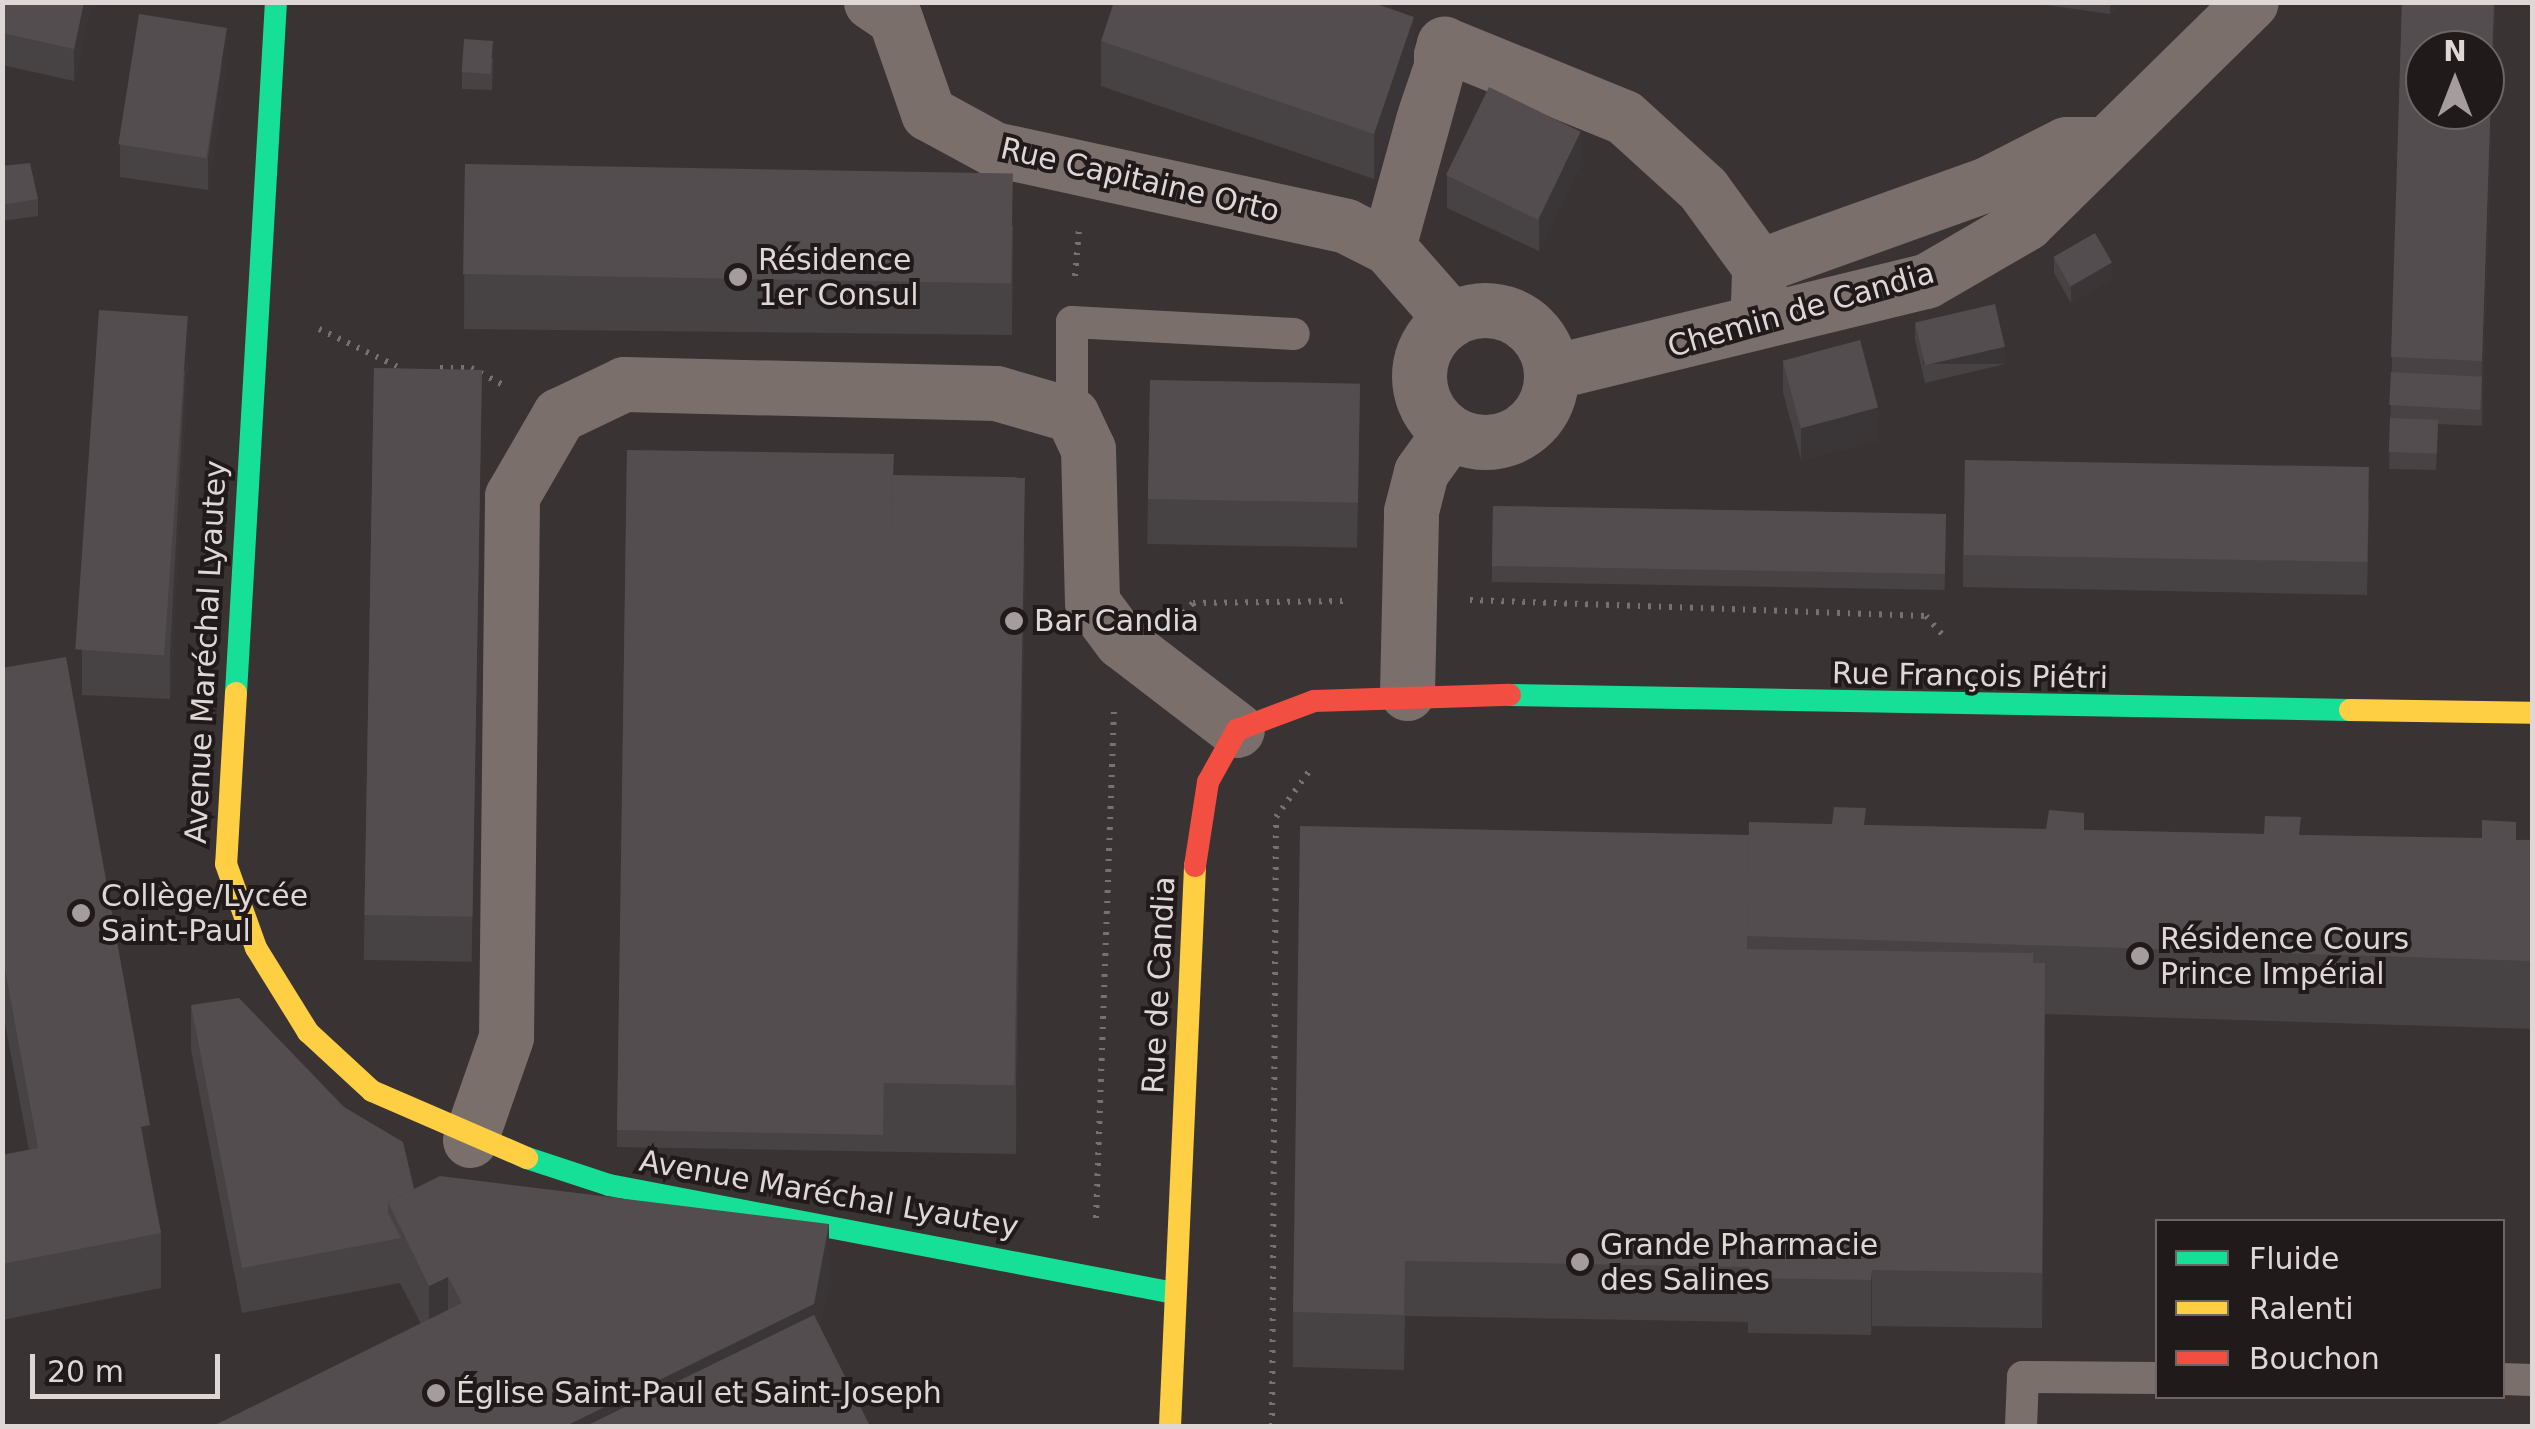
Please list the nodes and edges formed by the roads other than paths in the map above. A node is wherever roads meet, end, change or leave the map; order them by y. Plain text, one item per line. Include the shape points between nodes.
1 (276, 2) edge
2 (2251, 2) edge
3 (889, 8) edge
4 (2106, 144) junction
5 (1388, 247) junction
6 (1759, 266) junction
7 (1451, 319) junction
8 (1757, 324) junction
9 (1294, 334) dead end
10 (1552, 372) junction
11 (1072, 415) junction
12 (1448, 433) junction
13 (1406, 643) junction
14 (2532, 714) edge
15 (1237, 730) junction
16 (470, 1140) junction
17 (1169, 1292) junction
18 (2155, 1378) edge
19 (2505, 1380) edge
20 (2532, 1380) edge
21 (1170, 1426) edge
22 (2021, 1426) edge

1 - 16 street, Avenue Maréchal Lyautey via 226,864 256,948 308,1032 372,1091
2 - 4 street, Chemin de Candia
3 - 5 street, Rue Capitaine Orto via 928,113 994,149 1346,226
4 - 6 street via 2066,144 1989,183
4 - 8 street, Chemin de Candia via 2026,222 1926,281
5 - 6 street via 1444,44 1624,118 1703,188
5 - 7 street, Rue Capitaine Orto
6 - 8 street
7 - 10 street via 1472,311 1516,317 1534,331
7 - 12 street via 1422,353 1418,376 1421,398
8 - 10 street, Chemin de Candia
9 - 11 lane via 1072,322
10 - 12 street via 1528,428 1489,443
11 - 15 street via 1088,449 1092,602 1144,658
11 - 16 street via 996,394 624,384 559,415 512,496 506,1037
12 - 13 street via 1421,472
13 - 14 street, Rue François Piétri
13 - 15 street via 1314,701
15 - 17 street, Rue de Candia via 1208,782 1197,833
16 - 17 street, Avenue Maréchal Lyautey via 609,1186
17 - 21 street, Rue de Candia
18 - 22 lane via 2022,1376
19 - 20 lane

